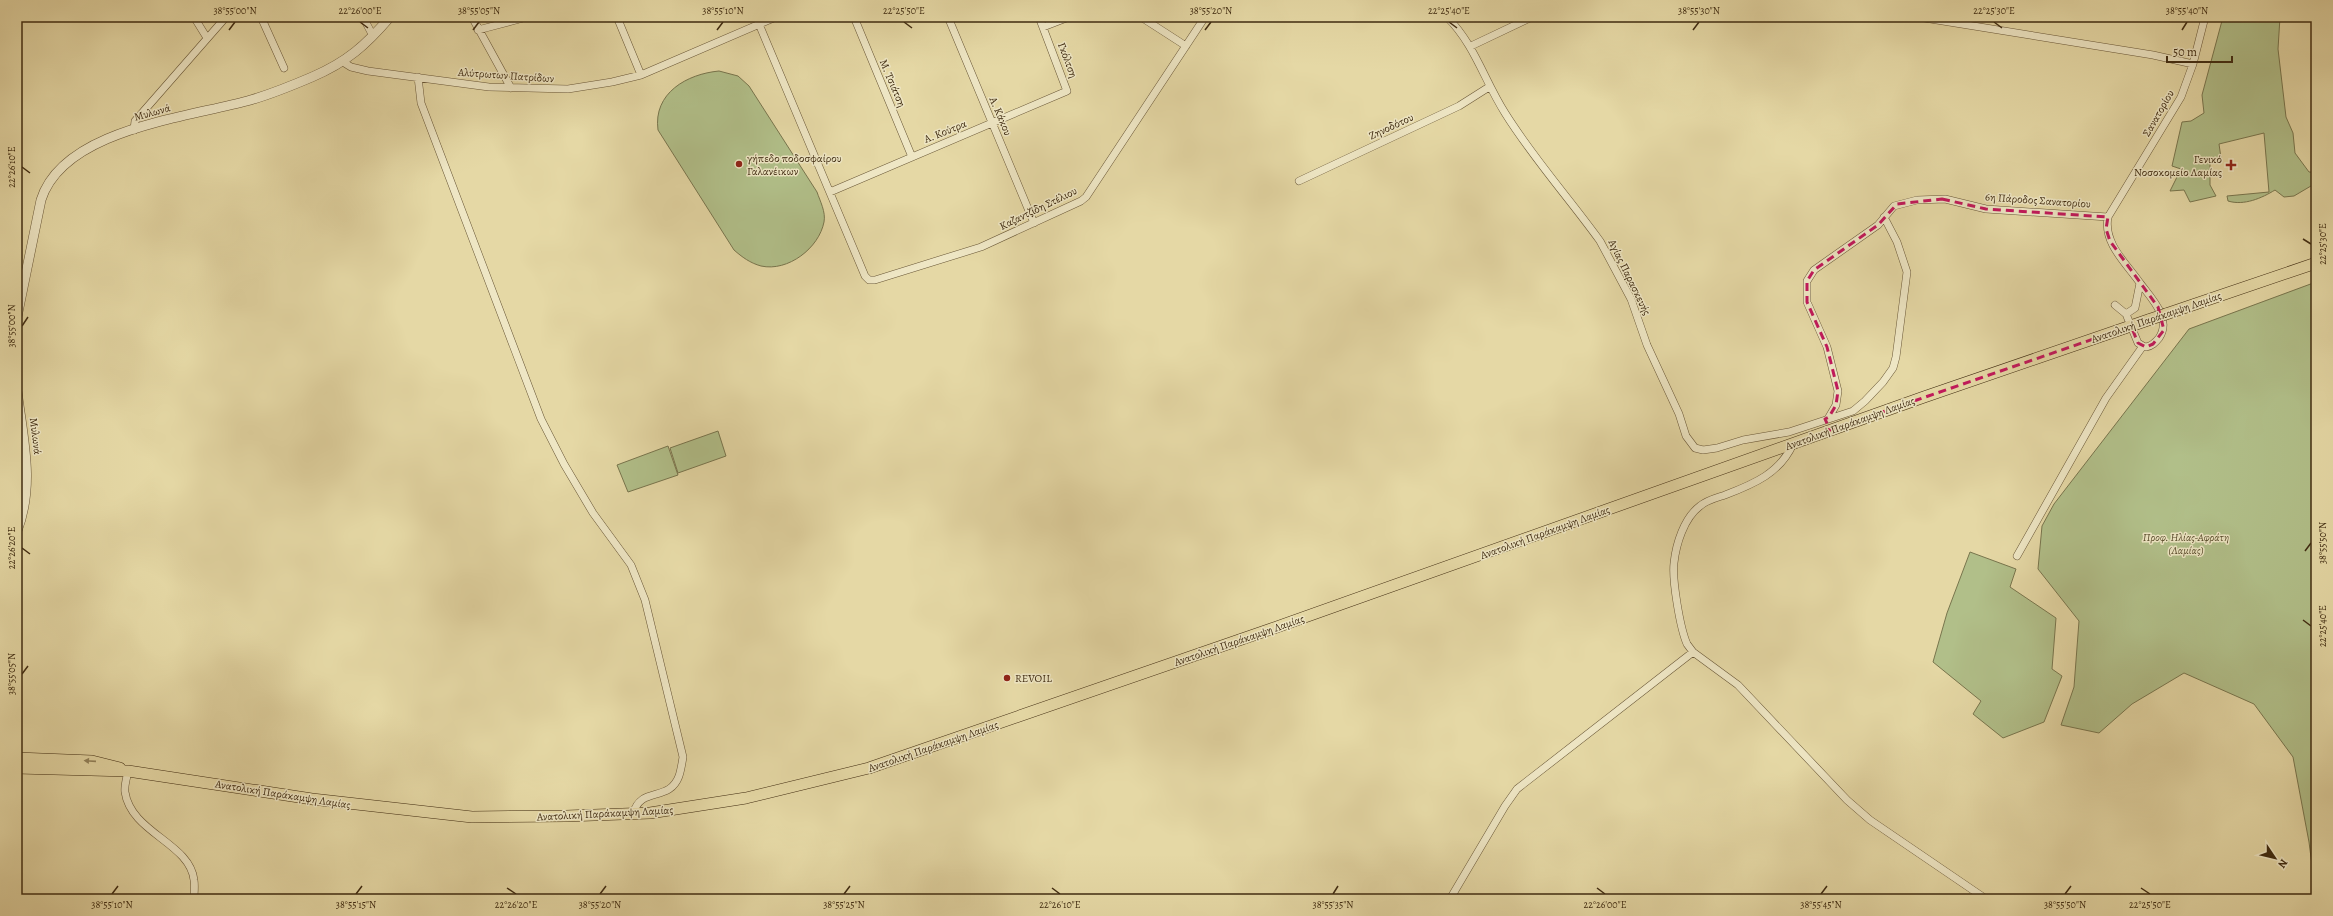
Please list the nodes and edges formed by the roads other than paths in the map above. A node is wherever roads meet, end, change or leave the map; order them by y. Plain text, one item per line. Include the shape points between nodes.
1 (194, 17) edge
2 (226, 17) edge
3 (261, 17) edge
4 (363, 17) edge
5 (390, 17) edge
6 (472, 17) edge
7 (527, 17) edge
8 (617, 17) edge
9 (776, 17) edge
10 (854, 17) edge
11 (948, 17) edge
12 (1039, 17) edge
13 (1068, 17) edge
14 (1141, 17) edge
15 (1205, 17) edge
16 (1447, 17) edge
17 (1532, 17) edge
18 (1918, 17) edge
19 (2205, 17) edge
20 (767, 19) edge
21 (759, 24) junction
22 (1043, 27) junction
23 (478, 30) junction
24 (373, 36) junction
25 (207, 38) junction
26 (1186, 46) junction
27 (1471, 46) junction
28 (343, 62) junction
29 (2193, 64) junction
30 (284, 68) dead end
31 (641, 75) junction
32 (418, 77) junction
33 (1489, 87) junction
34 (511, 88) junction
35 (1067, 88) joint
36 (992, 124) junction
37 (134, 130) junction
38 (912, 157) junction
39 (1299, 181) dead end
40 (830, 192) junction
41 (1884, 217) junction
42 (2108, 217) junction
43 (1034, 223) junction
44 (2316, 263) edge
45 (2140, 283) junction
46 (2115, 304) dead end
47 (18, 311) edge
48 (2126, 314) junction
49 (2131, 326) junction
50 (2143, 346) junction
51 (17, 391) edge
52 (1827, 418) junction
53 (1830, 430) junction
54 (1793, 444) junction
55 (17, 531) edge
56 (2017, 556) dead end
57 (1693, 652) junction
58 (17, 758) edge
59 (17, 768) edge
60 (128, 771) junction
61 (633, 814) junction
62 (194, 899) edge
63 (1450, 899) edge
64 (1986, 899) edge

1 - 25 street
2 - 25 street
3 - 30 street
4 - 24 street
5 - 24 street, Μυλωνά
6 - 23 street
7 - 23 street
8 - 31 street
9 - 20 street, Αλύτρωτων Πατρίδων
10 - 38 street, Μ. Τσιάτση
11 - 36 street, Α. Κάκου
12 - 22 street, Γκόλτση
13 - 22 street
14 - 26 street
15 - 26 street, Καζαντζίδη Στέλιου
16 - 27 street, Αγίας Παρασκευής
17 - 27 street
18 - 29 street via 2153,55
19 - 29 street, Σανατορίου
20 - 21 street, Αλύτρωτων Πατρίδων
21 - 31 street, Αλύτρωτων Πατρίδων
21 - 40 street
22 - 35 street, Γκόλτση
23 - 34 street
24 - 28 street, Μυλωνά
25 - 37 street via 135,121
26 - 43 street, Καζαντζίδη Στέλιου via 1086,197
27 - 33 street, Αγίας Παρασκευής
28 - 32 street, Αλύτρωτων Πατρίδων via 353,68
28 - 37 street, Μυλωνά via 302,82 260,97
29 - 42 street, Σανατορίου via 2175,108
31 - 34 street, Αλύτρωτων Πατρίδων via 568,89
32 - 34 street, Αλύτρωτων Πατρίδων
32 - 61 street via 421,103 542,418 564,464 593,513 631,565 645,600 683,757 675,784 660,794 646,795 639,800
33 - 39 street, Ζηνοδότου via 1459,106
33 - 52 street, Αγίας Παρασκευής via 1514,126 1591,228 1610,259 1633,304 1651,354 1692,445 1703,450 1717,448 1743,440 1789,432
35 - 36 street, Α. Κούτρα via 1063,93
36 - 38 street, Α. Κούτρα
36 - 43 street, Α. Κάκου
37 - 47 street, Μυλωνά via 85,149 61,166 51,178 41,200
38 - 40 street, Α. Κούτρα
40 - 43 street, Καζαντζίδη Στέλιου via 865,276 869,280 965,253
41 - 42 street, 6η Πάροδος Σανατορίου via 1900,204 1942,199 1957,200 1993,210
41 - 52 street, Αγίας Παρασκευής via 1897,242 1907,272 1894,364 1883,382 1862,404 1848,413
41 - 52 street, 6η Πάροδος Σανατορίου via 1878,225 1814,270 1807,281 1807,302 1827,347 1838,391 1836,406
42 - 45 street, Σανατορίου via 2106,230 2110,241
44 - 49 main road, Ανατολική Παράκαμψη Λαμίας, bridge
45 - 48 street via 2135,308
45 - 50 street, Σανατορίου via 2158,307 2165,325 2162,334 2153,344
46 - 48 street
48 - 49 street
49 - 50 street via 2138,342
49 - 53 main road, Ανατολική Παράκαμψη Λαμίας
50 - 56 street via 2106,398
51 - 55 street, Μυλωνά via 24,430 27,470 26,498
52 - 53 street
53 - 54 main road, Ανατολική Παράκαμψη Λαμίας
54 - 57 street via 1787,458 1775,469 1747,486 1700,506 1686,523 1675,555 1674,571 1685,640
54 - 61 main road, Ανατολική Παράκαμψη Λαμίας via 869,768 746,798
57 - 63 street via 1517,789
57 - 64 street via 1738,684 1847,800 1870,820
60 -> 58 main road, Ανατολική Παράκαμψη Λαμίας via 98,762
59 - 60 main road, Ανατολική Παράκαμψη Λαμίας
60 - 61 main road, Ανατολική Παράκαμψη Λαμίας via 312,799 439,814 507,817
60 - 62 street via 125,792 133,812 144,826 181,855 186,862 194,880

